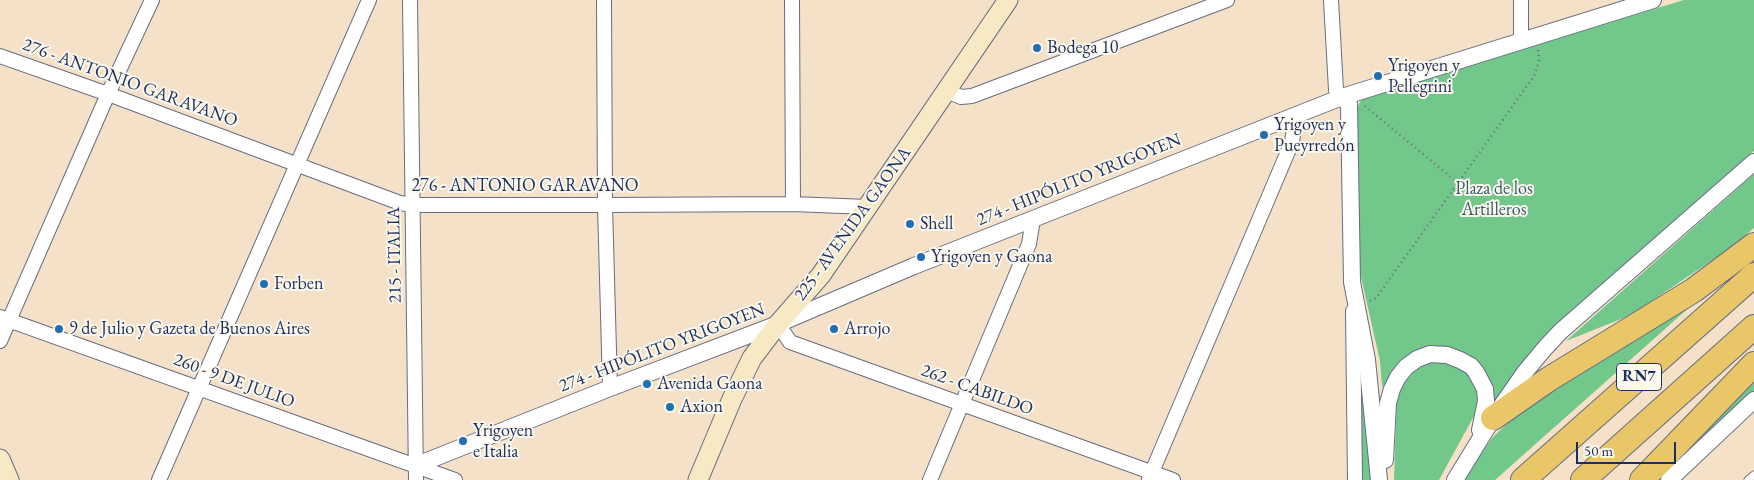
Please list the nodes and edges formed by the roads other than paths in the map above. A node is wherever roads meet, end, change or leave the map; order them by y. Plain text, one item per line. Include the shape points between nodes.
1 (152, 0) edge
2 (369, 0) edge
3 (410, 0) edge
4 (604, 0) edge
5 (792, 0) edge
6 (1008, 0) edge
7 (1227, 0) edge
8 (1331, 0) edge
9 (1521, 0) edge
10 (1653, 0) edge
11 (1529, 42) junction
12 (0, 56) edge
13 (947, 91) junction
14 (108, 94) junction
15 (1342, 97) junction
16 (1296, 115) junction
17 (1754, 162) edge
18 (297, 164) junction
19 (793, 204) junction
20 (413, 205) junction
21 (606, 205) junction
22 (867, 207) junction
23 (1033, 219) junction
24 (1754, 245) edge
25 (1754, 274) edge
26 (1352, 282) junction
27 (4, 319) edge
28 (778, 324) junction
29 (1754, 327) edge
30 (0, 341) edge
31 (1754, 364) edge
32 (610, 388) junction
33 (198, 389) junction
34 (1754, 400) edge
35 (962, 405) junction
36 (1493, 418) junction
37 (1473, 451) junction
38 (0, 459) edge
39 (416, 473) edge
40 (1754, 475) edge
41 (1150, 476) edge
42 (9, 480) edge
43 (159, 480) edge
44 (455, 480) edge
45 (698, 480) edge
46 (930, 480) edge
47 (1173, 480) edge
48 (1355, 480) edge
49 (1379, 480) edge
50 (1384, 480) edge
51 (1455, 480) edge
52 (1523, 480) edge
53 (1583, 480) edge
54 (1642, 480) edge
55 (1668, 480) edge
56 (1748, 480) edge

1 - 14 street
2 - 18 street
3 - 20 street, 215 - ITALIA
4 - 21 street
5 - 19 street
6 - 13 main road, 225 - AVENIDA GAONA
7 - 13 street via 972,96 961,97
8 - 15 street via 1336,90
9 - 11 street
10 - 11 street, 274 - HIPÓLITO YRIGOYEN
11 - 15 street, 274 - HIPÓLITO YRIGOYEN
12 - 14 street, 276 - ANTONIO GARAVANO
13 - 22 main road, 225 - AVENIDA GAONA
14 - 18 street, 276 - ANTONIO GARAVANO
14 - 27 street
15 - 16 street, 274 - HIPÓLITO YRIGOYEN
15 - 26 street via 1349,104
16 - 23 street, 274 - HIPÓLITO YRIGOYEN
16 - 41 street via 1292,142
17 - 36 street via 1561,331 1525,372
18 - 20 street, 276 - ANTONIO GARAVANO
18 - 33 street
19 - 21 street, 276 - ANTONIO GARAVANO
19 - 22 street, 276 - ANTONIO GARAVANO
20 - 21 street, 276 - ANTONIO GARAVANO
20 - 39 street, 215 - ITALIA
21 - 32 street
22 - 28 main road, 225 - AVENIDA GAONA via 821,275
23 - 28 street, 274 - HIPÓLITO YRIGOYEN
23 - 35 street via 1029,244
24 - 36 highway via 1694,290 1549,379
25 - 52 highway, RN7
26 - 48 street
26 - 49 street via 1367,360
27 - 30 street
27 - 33 street, 260 - 9 DE JULIO
28 - 32 street, 274 - HIPÓLITO YRIGOYEN
28 - 35 street, 262 - CABILDO via 790,342
28 - 45 main road, 225 - AVENIDA GAONA via 752,358
29 - 53 highway, RN7
31 - 54 highway
32 - 39 street, 274 - HIPÓLITO YRIGOYEN
33 - 39 street, 260 - 9 DE JULIO
33 - 43 street
34 - 55 street
35 - 41 street, 262 - CABILDO
35 - 46 street
36 - 37 street
37 - 50 street via 1486,408 1485,389 1470,366 1446,355 1430,354 1406,367 1392,389 1388,403
37 - 51 street
38 - 42 main road
39 - 44 street, 260 - 9 DE JULIO
40 - 56 lane
41 - 47 street, 262 - CABILDO

